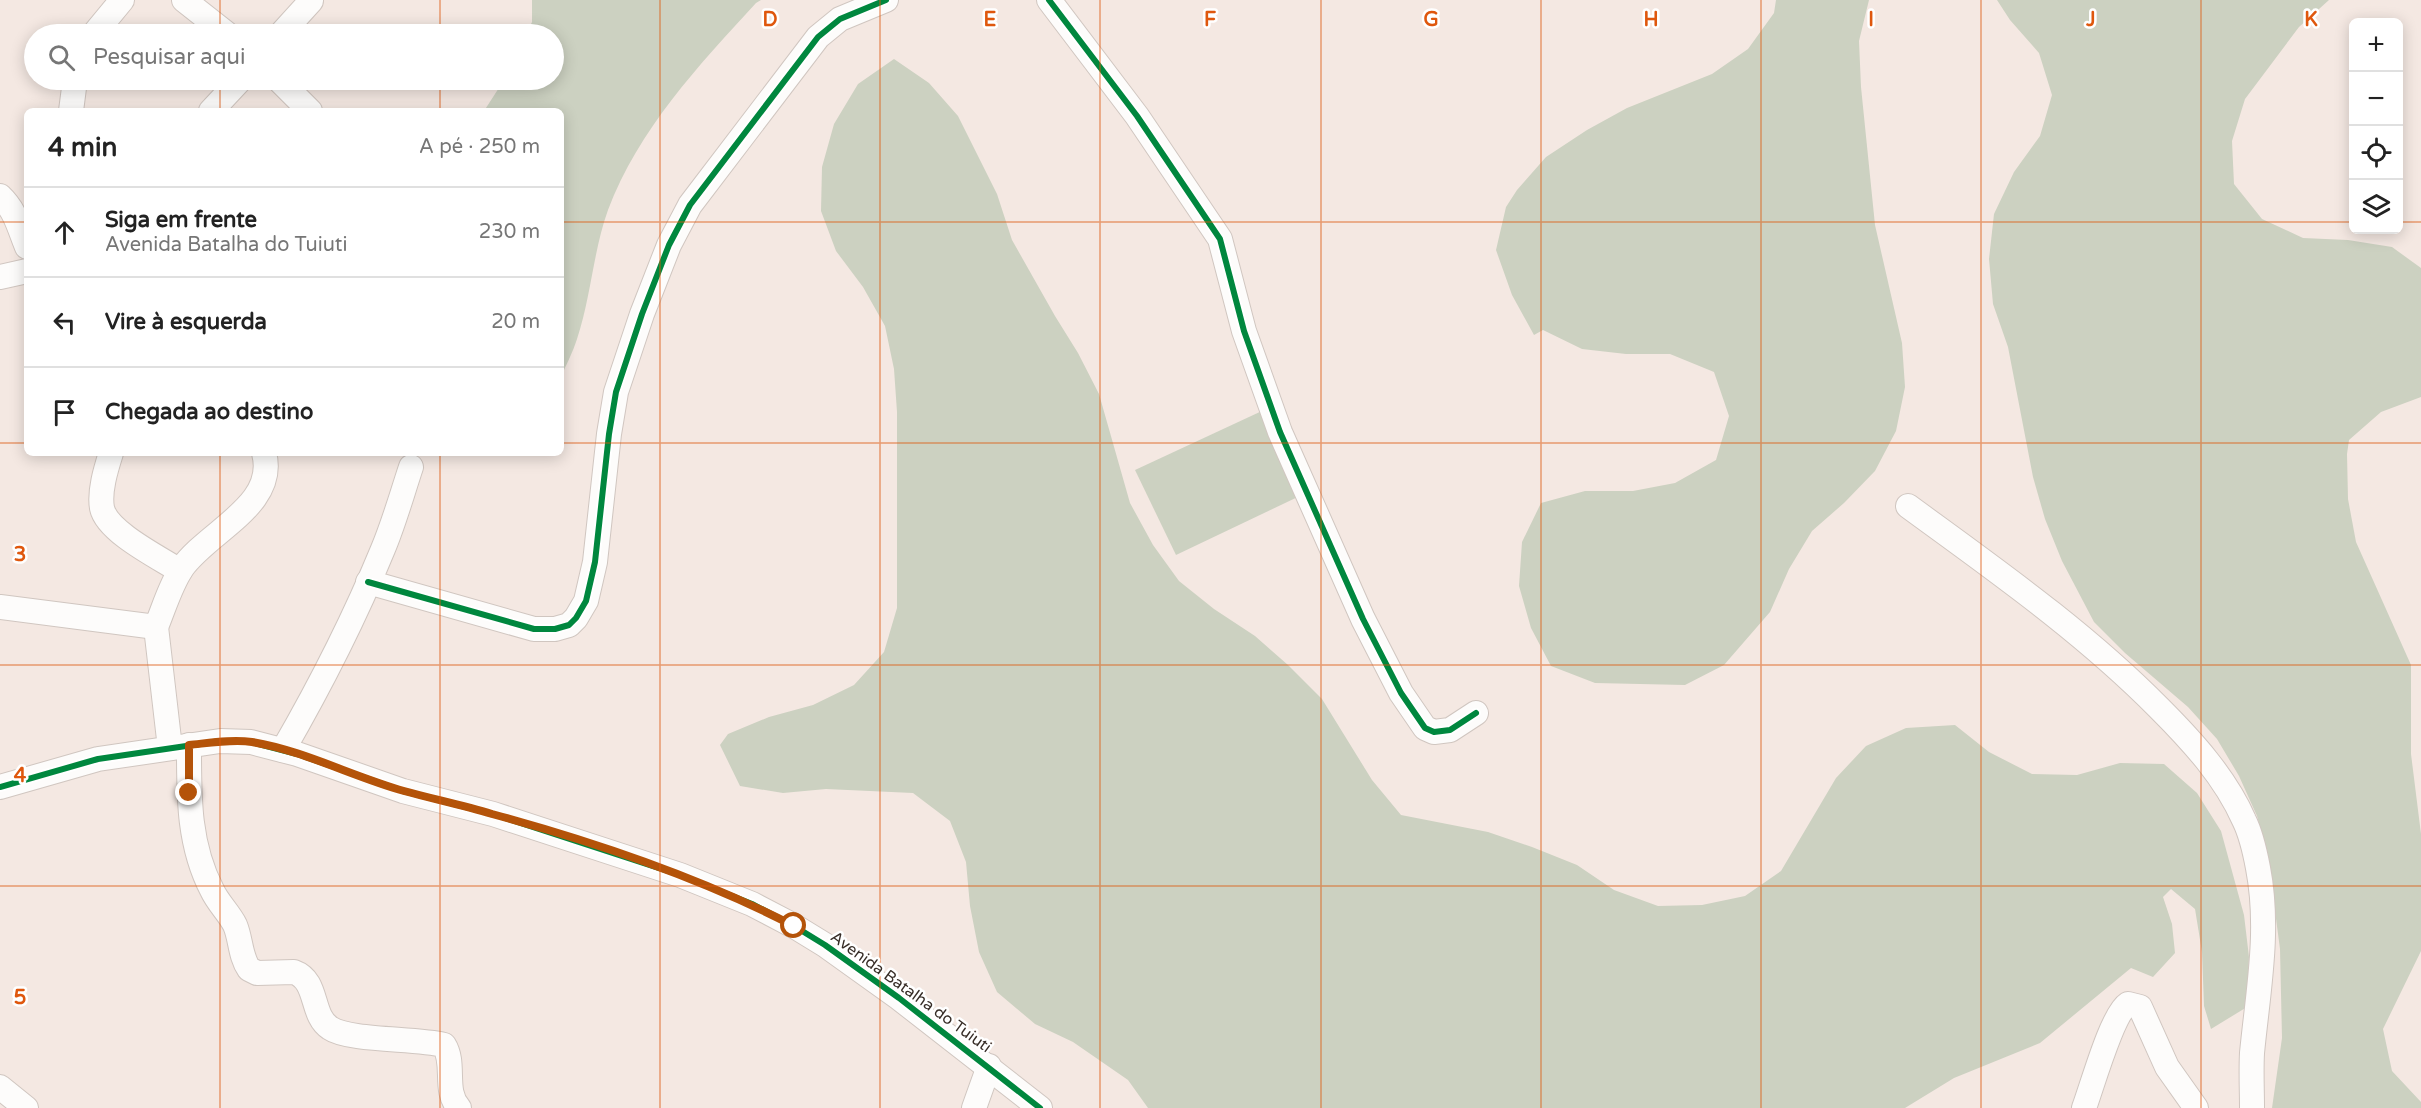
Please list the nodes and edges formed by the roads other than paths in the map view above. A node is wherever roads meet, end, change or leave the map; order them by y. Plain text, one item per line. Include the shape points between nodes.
1 (122, 0) edge
2 (184, 0) edge
3 (886, 0) edge
4 (1049, 0) edge
5 (311, 1) edge
6 (102, 24) edge
7 (214, 24) edge
8 (290, 24) edge
9 (74, 90) edge
10 (231, 90) edge
11 (289, 90) edge
12 (71, 108) edge
13 (214, 108) edge
14 (307, 108) edge
15 (0, 196) edge
16 (24, 238) edge
17 (24, 272) edge
18 (0, 277) edge
19 (110, 456) edge
20 (264, 456) edge
21 (411, 467) dead end
22 (1908, 506) dead end
23 (180, 571) junction
24 (368, 582) junction
25 (0, 607) edge
26 (156, 627) junction
27 (1476, 712) dead end
28 (180, 747) junction
29 (283, 750) junction
30 (0, 787) edge
31 (989, 1066) junction
32 (0, 1087) edge
33 (26, 1108) edge
34 (459, 1108) edge
35 (974, 1108) edge
36 (1040, 1108) edge
37 (2084, 1108) edge
38 (2196, 1108) edge
39 (2252, 1108) edge

1 - 6 street
2 - 7 street
3 - 24 street via 840,19 818,37 690,205 669,245 616,392 595,561 586,601 576,618 555,629 534,629
4 - 27 street via 1137,116 1220,239 1244,331 1280,432 1363,619 1401,693 1425,728 1434,732 1450,730
5 - 8 street
9 - 12 street
10 - 13 street
11 - 14 street
15 - 16 street via 8,203
17 - 18 street
19 - 23 street via 102,497 105,517 115,529
20 - 23 street via 266,473 254,501 197,550
21 - 24 street
22 - 39 street via 2032,597 2123,672 2189,738 2223,782 2245,821 2258,867 2262,903 2264,939 2252,1056
23 - 26 street
24 - 29 street via 318,688
25 - 26 street
26 - 28 street
28 - 29 street, Avenida Batalha do Tuiuti via 220,741 251,742
28 - 30 street, Avenida Batalha do Tuiuti via 98,759
28 - 34 street via 196,847 212,892 240,938 249,969 257,973 300,975 313,994 320,1016 329,1028 343,1034 444,1045 449,1053 451,1092
29 - 31 street, Avenida Batalha do Tuiuti via 403,790 584,842 752,904 825,945
31 - 35 street
31 - 36 street, Avenida Batalha do Tuiuti
32 - 33 street
37 - 38 street via 2110,1033 2128,1004 2140,1007 2167,1067

